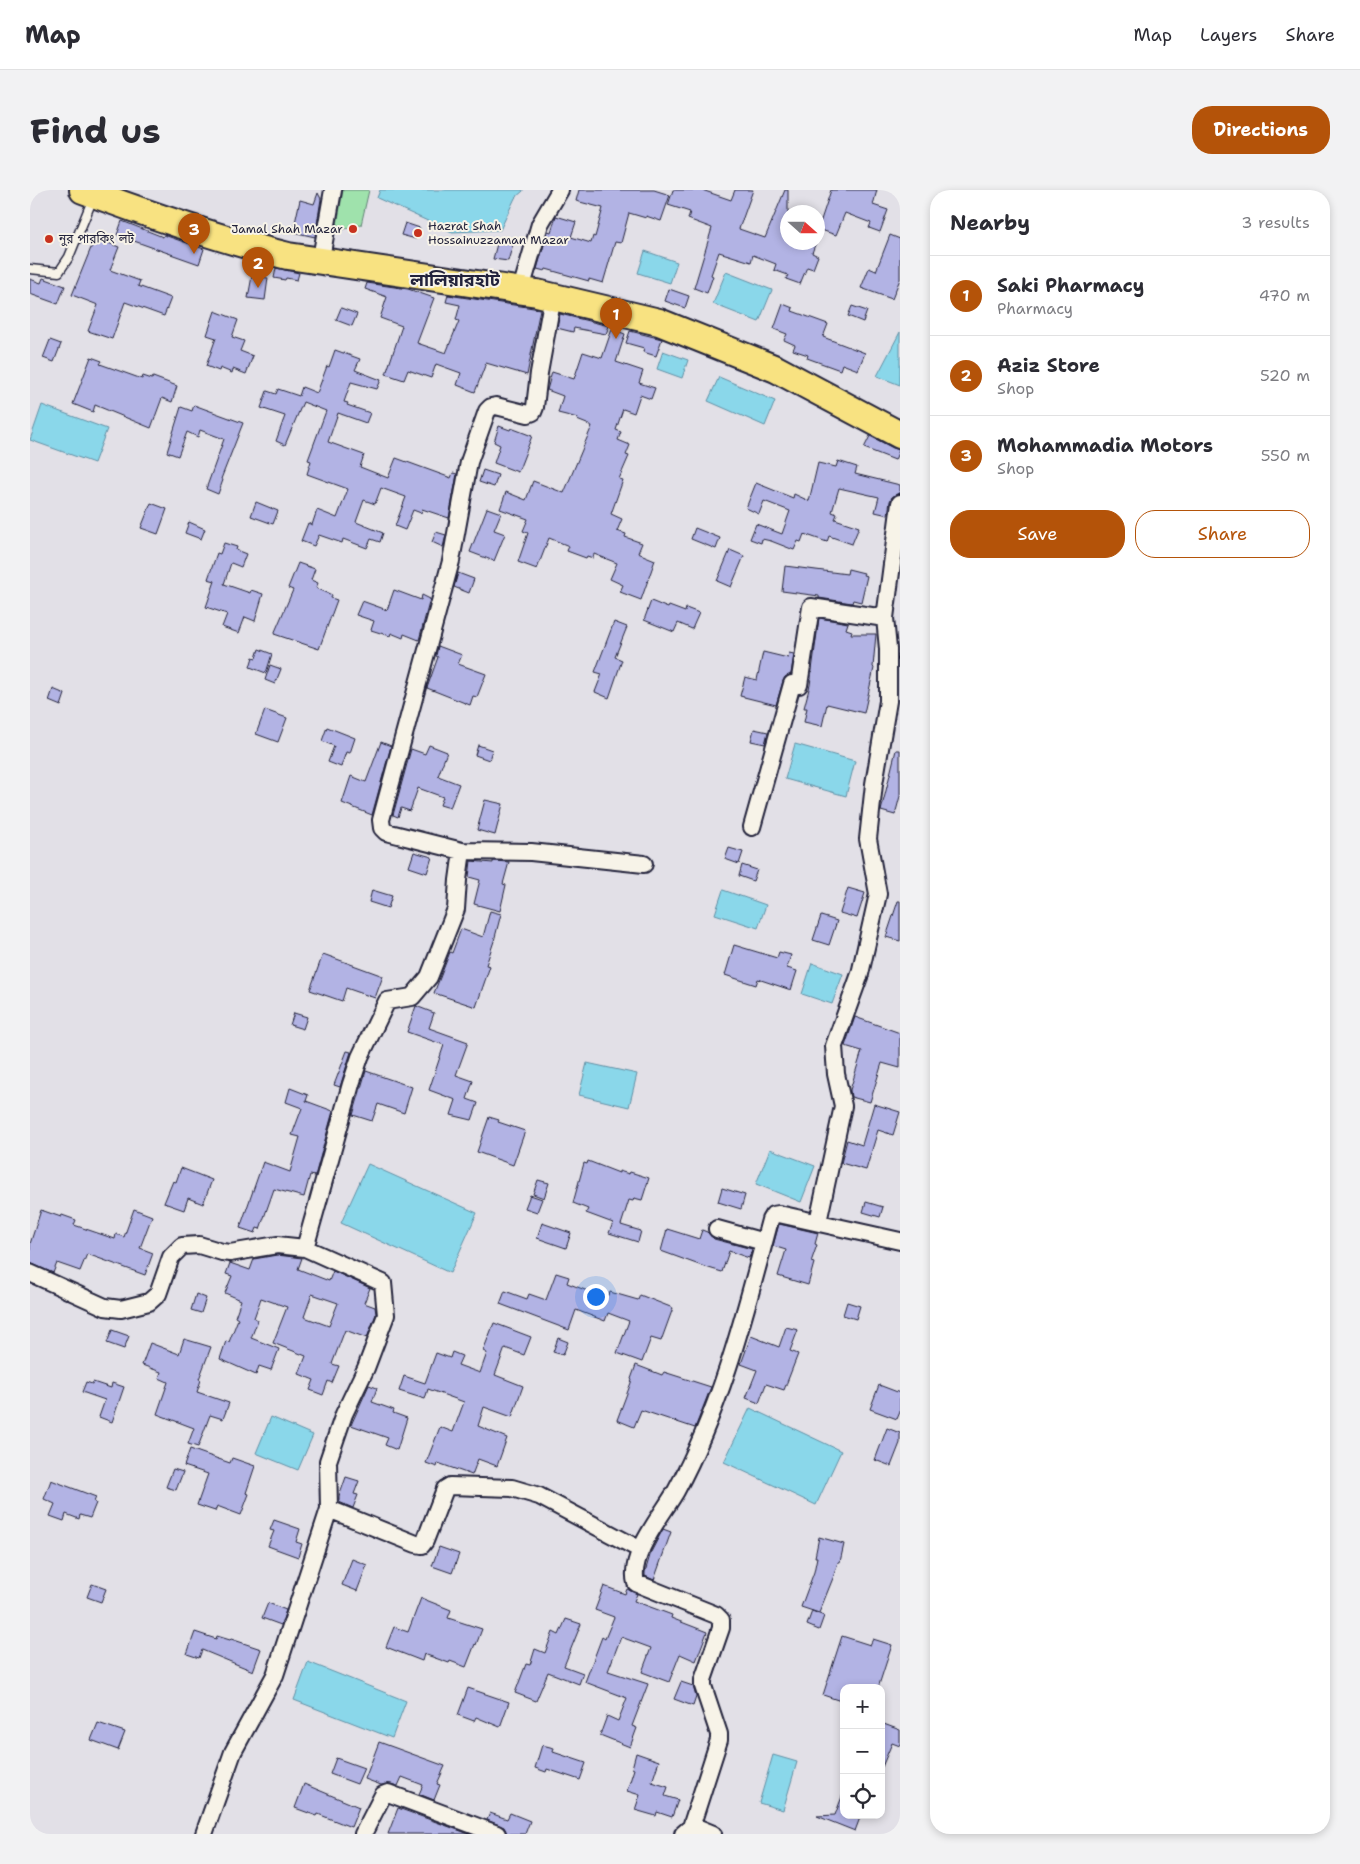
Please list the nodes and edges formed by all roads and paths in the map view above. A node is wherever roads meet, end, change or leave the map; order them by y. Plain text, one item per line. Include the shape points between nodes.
1 (123, 190) edge
2 (333, 190) edge
3 (560, 190) edge
4 (88, 192) edge
5 (322, 247) junction
6 (30, 269) edge
7 (538, 287) junction
8 (900, 417) edge
9 (900, 435) edge
10 (900, 503) edge
11 (885, 618) junction
12 (752, 827) dead end
13 (462, 851) junction
14 (644, 864) dead end
15 (818, 1222) junction
16 (716, 1229) dead end
17 (900, 1241) edge
18 (764, 1242) junction
19 (305, 1248) junction
20 (30, 1273) edge
21 (329, 1509) junction
22 (641, 1550) junction
23 (687, 1830) edge
24 (204, 1834) edge
25 (363, 1834) edge
26 (497, 1834) edge
27 (713, 1834) edge

1 - 5 highway via 171,211 245,233
2 - 5 street
3 - 7 street via 540,224
4 - 6 lane via 65,265 59,272
4 - 7 highway via 168,221 288,256
5 - 7 highway via 420,262
7 - 8 highway via 622,299 675,315 782,356
7 - 9 highway via 659,322 722,346 784,373
7 - 13 street via 533,412 528,414 491,406 487,411 469,462 451,561 381,820 386,832
10 - 11 street
11 - 12 street via 811,607 800,686 792,684
11 - 15 street via 888,701 868,839 878,894 860,974 834,1046 843,1106
13 - 14 street via 531,852
13 - 19 street via 456,909 429,977 412,997 386,1001 360,1057
15 - 17 street
15 - 18 street via 773,1215
16 - 18 street
18 - 22 street via 740,1331 709,1420 676,1492
19 - 20 street via 277,1245 222,1252 199,1245 182,1246 171,1257 158,1294 149,1302 121,1308 105,1307
19 - 21 street via 383,1283 386,1315 328,1461
21 - 22 street via 422,1545 445,1489 450,1486 512,1488 539,1496
21 - 24 street via 275,1675 233,1752
22 - 23 street via 634,1576 636,1583 716,1615 721,1620 703,1680 719,1740
23 - 27 street via 696,1827
25 - 26 street via 382,1795 388,1793

